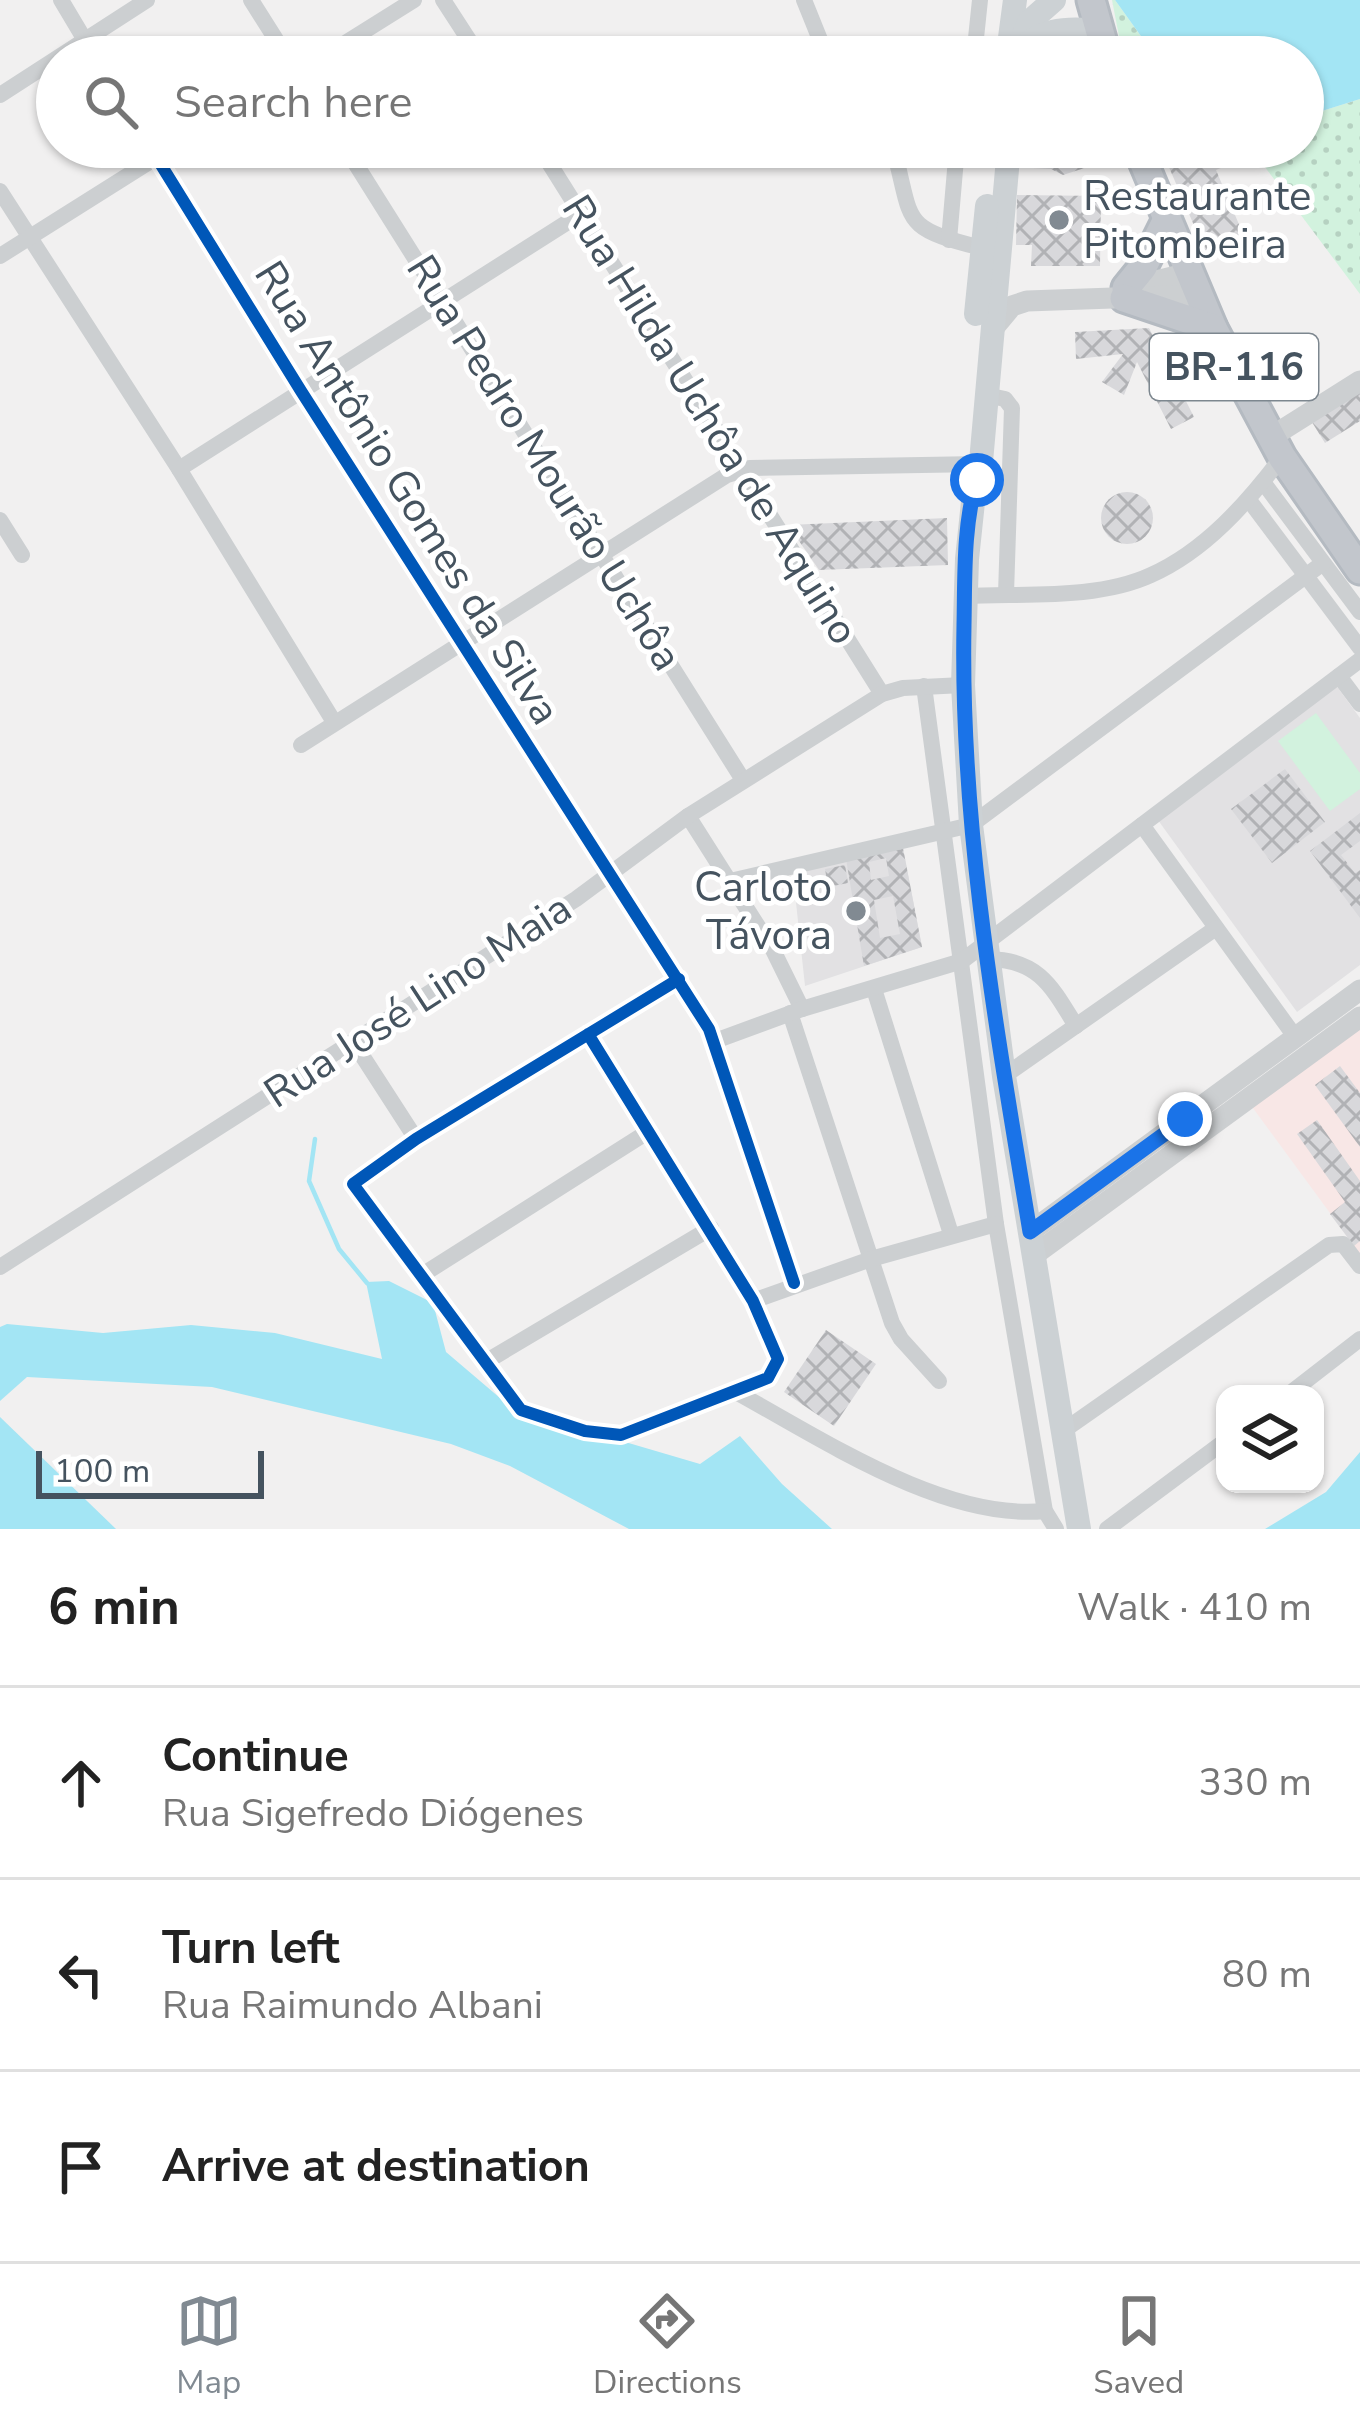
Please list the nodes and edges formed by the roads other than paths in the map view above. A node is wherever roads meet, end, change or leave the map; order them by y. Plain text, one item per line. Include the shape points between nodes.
1 (61, 0) edge
2 (147, 0) edge
3 (251, 0) edge
4 (414, 0) edge
5 (443, 0) edge
6 (804, 0) edge
7 (980, 0) edge
8 (1015, 0) edge
9 (1054, 0) edge
10 (1091, 0) edge
11 (83, 36) edge
12 (87, 36) edge
13 (274, 36) edge
14 (357, 36) edge
15 (466, 36) edge
16 (819, 36) edge
17 (976, 36) edge
18 (1014, 36) edge
19 (1023, 36) edge
20 (1039, 36) edge
21 (1085, 36) edge
22 (1101, 36) edge
23 (36, 70) edge
24 (0, 94) edge
25 (130, 168) edge
26 (163, 168) edge
27 (358, 168) edge
28 (553, 168) edge
29 (898, 168) edge
30 (955, 168) edge
31 (993, 168) edge
32 (1005, 168) edge
33 (1145, 168) edge
34 (0, 190) edge
35 (582, 213) junction
36 (1166, 219) junction
37 (30, 238) junction
38 (949, 240) junction
39 (0, 256) edge
40 (986, 266) junction
41 (1194, 284) junction
42 (1125, 293) junction
43 (444, 301) junction
44 (1213, 328) junction
45 (991, 330) junction
46 (1360, 381) edge
47 (301, 391) junction
48 (986, 395) junction
49 (1276, 447) junction
50 (179, 469) junction
51 (741, 470) junction
52 (975, 470) junction
53 (1263, 482) junction
54 (1249, 500) junction
55 (0, 520) edge
56 (600, 552) junction
57 (22, 555) dead end
58 (1323, 563) junction
59 (1360, 570) edge
60 (1306, 576) junction
61 (1006, 594) junction
62 (965, 596) junction
63 (1360, 612) edge
64 (463, 643) junction
65 (1360, 648) edge
66 (1360, 660) edge
67 (1339, 676) junction
68 (963, 685) junction
69 (924, 686) junction
70 (881, 694) junction
71 (1360, 704) edge
72 (334, 722) junction
73 (301, 745) dead end
74 (743, 780) junction
75 (688, 816) junction
76 (1142, 825) junction
77 (958, 827) junction
78 (608, 874) junction
79 (730, 881) junction
80 (1216, 928) junction
81 (988, 952) junction
82 (962, 961) junction
83 (679, 979) junction
84 (874, 989) junction
85 (1360, 990) edge
86 (796, 1011) junction
87 (1360, 1017) edge
88 (1076, 1026) junction
89 (588, 1034) junction
90 (1296, 1038) junction
91 (715, 1041) junction
92 (354, 1043) junction
93 (1004, 1076) junction
94 (1230, 1099) junction
95 (649, 1131) junction
96 (416, 1139) junction
97 (996, 1223) junction
98 (711, 1228) junction
99 (951, 1234) junction
100 (1032, 1243) junction
101 (871, 1259) junction
102 (1360, 1266) edge
103 (0, 1267) edge
104 (422, 1275) junction
105 (794, 1283) junction
106 (753, 1301) junction
107 (1360, 1339) edge
108 (488, 1360) junction
109 (939, 1381) dead end
110 (1301, 1385) edge
111 (734, 1391) junction
112 (1063, 1431) junction
113 (1216, 1449) edge
114 (1045, 1511) junction
115 (1056, 1529) edge
116 (1079, 1529) edge
117 (1107, 1529) edge

1 - 11 street
2 - 12 street
3 - 13 street
4 - 14 street
5 - 15 street
6 - 16 street
7 - 17 street
8 - 18 main road
9 - 19 main road
10 - 22 highway
20 - 21 main road via 1070,29
23 - 24 street
25 - 37 street
26 - 47 street, Rua Antônio Gomes da Silva
27 - 43 street, Rua Pedro Mourão Uchôa
28 - 35 street, Rua Hilda Uchôa de Aquino
29 - 38 street via 911,219
30 - 38 street
31 - 40 main road
32 - 40 main road
33 - 36 highway, BR-116
34 - 37 street
35 - 43 street
35 - 51 street, Rua Hilda Uchôa de Aquino
36 - 41 highway, BR-116
36 - 42 highway
37 - 39 street
37 - 50 street
38 - 40 street
40 - 42 street via 1028,289
40 - 45 main road
40 - 52 main road
41 - 42 street
41 - 44 highway, BR-116
42 - 44 highway
42 - 45 street via 1027,301
43 - 47 street
43 - 56 street, Rua Pedro Mourão Uchôa
44 - 49 highway, BR-116
45 - 48 main road
46 - 49 street
47 - 50 street
47 - 64 street, Rua Antônio Gomes da Silva
48 - 52 main road
48 - 61 street via 1012,408
49 - 53 street
49 - 59 highway, BR-116
50 - 72 street
51 - 52 street
51 - 56 street
51 - 70 street, Rua Hilda Uchôa de Aquino
52 - 62 main road
53 - 54 street
53 - 58 street
54 - 60 street
54 - 61 street via 1150,576
55 - 57 street
56 - 64 street
56 - 74 street, Rua Pedro Mourão Uchôa
58 - 60 street
58 - 63 street
60 - 65 street
60 - 77 street
61 - 62 street
62 - 68 main road
64 - 72 street
64 - 78 street, Rua Antônio Gomes da Silva
66 - 67 street
67 - 71 street
67 - 76 street
68 - 69 street, Rua José Lino Maia
68 - 77 main road
69 - 70 street, Rua José Lino Maia
69 - 77 street
70 - 74 street, Rua José Lino Maia
72 - 73 street
74 - 75 street, Rua José Lino Maia
75 - 78 street, Rua José Lino Maia
75 - 79 street
76 - 80 street
76 - 81 street
77 - 79 street
77 - 81 main road
77 - 82 street
78 - 83 street, Rua Antônio Gomes da Silva
78 - 92 street, Rua José Lino Maia
79 - 86 street via 772,950
80 - 88 street
80 - 90 street
81 - 82 street
81 - 88 street via 1045,979
81 - 93 main road
82 - 84 street
82 - 97 street
83 - 89 street
83 - 91 street, Rua Antônio Gomes da Silva
84 - 86 street
84 - 99 street
85 - 90 street
86 - 91 street
86 - 101 street
87 - 94 street
88 - 93 street
89 - 95 street
89 - 96 street
90 - 94 street
91 - 105 street, Rua Antônio Gomes da Silva
92 - 96 street
92 - 103 street, Rua José Lino Maia
93 - 100 main road
94 - 100 street
95 - 98 street
95 - 104 street
96 - 104 street via 356,1179 354,1189
97 - 99 street
97 - 114 street
98 - 106 street
98 - 108 street
99 - 101 street
100 - 112 main road
101 - 105 street
101 - 109 street via 901,1339
102 - 112 street via 1343,1244 1329,1245
104 - 108 street
105 - 106 street
106 - 111 street via 777,1366
107 - 110 street
108 - 111 street via 521,1410 585,1432 621,1435
111 - 114 street via 958,1503
112 - 116 main road
113 - 117 street
114 - 115 street

